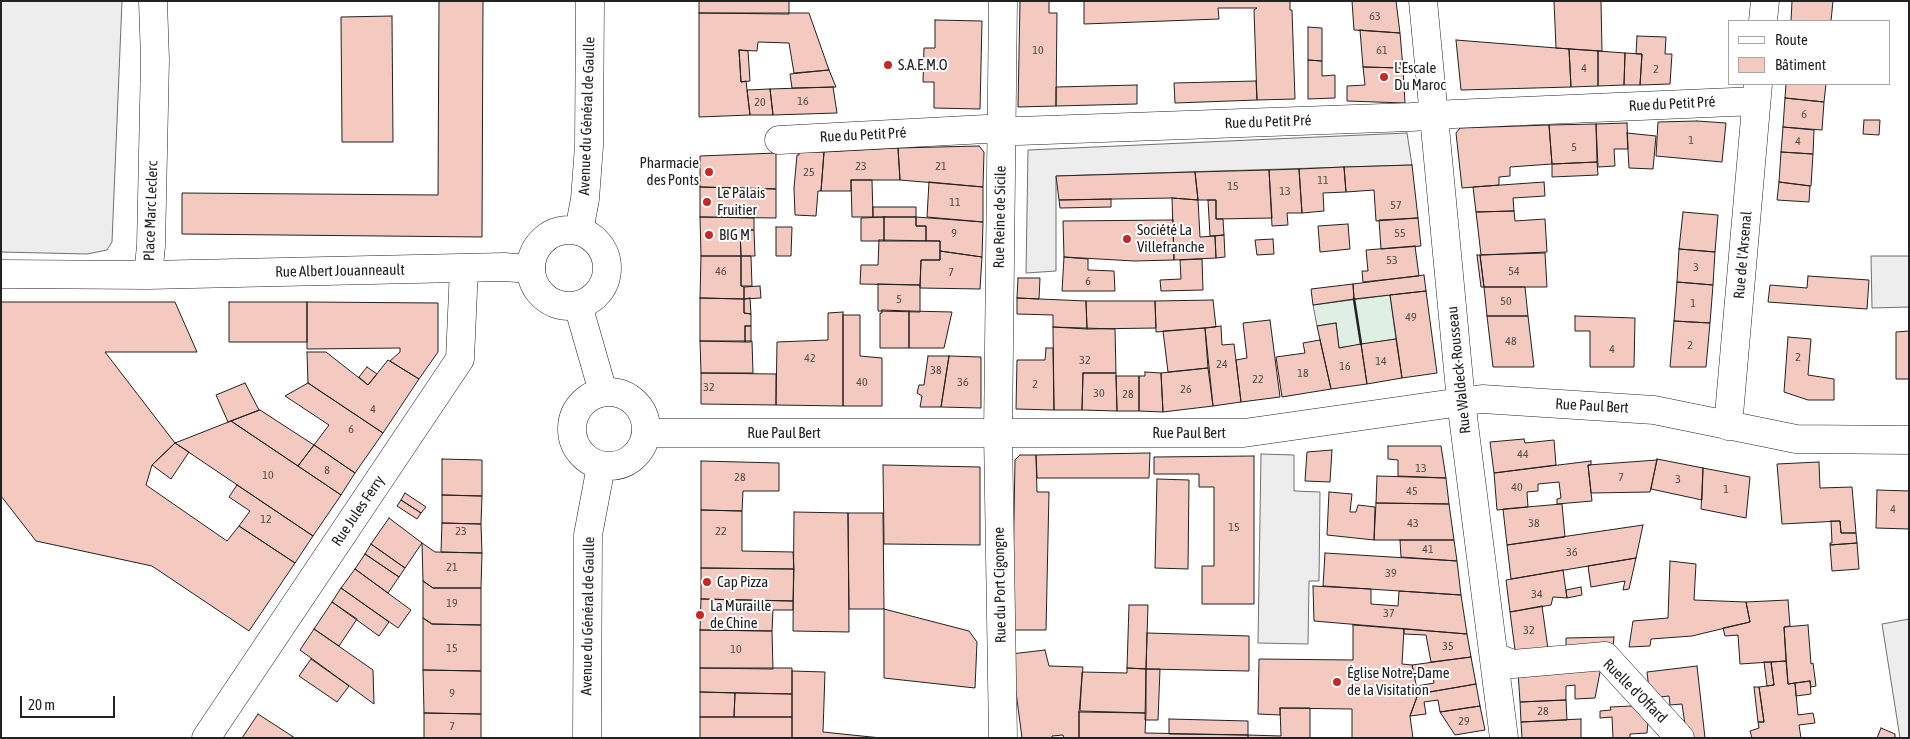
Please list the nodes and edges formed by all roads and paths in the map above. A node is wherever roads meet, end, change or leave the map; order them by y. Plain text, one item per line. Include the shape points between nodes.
1 (153, 1) edge
2 (590, 1) edge
3 (1003, 1) edge
4 (1423, 1) edge
5 (1765, 1) edge
6 (1764, 20) edge
7 (1757, 92) edge
8 (1434, 116) junction
9 (1002, 130) junction
10 (779, 140) dead end
11 (579, 231) junction
12 (464, 268) junction
13 (531, 269) junction
14 (1, 274) edge
15 (148, 275) junction
16 (578, 305) junction
17 (603, 392) junction
18 (1462, 401) junction
19 (1728, 426) junction
20 (646, 433) junction
21 (998, 433) junction
22 (1909, 440) edge
23 (602, 466) junction
24 (1495, 657) junction
25 (206, 738) edge
26 (587, 738) edge
27 (1003, 738) edge
28 (1504, 738) edge
29 (1680, 738) edge

1 - 15 street, Place Marc Leclerc via 155,60
2 - 11 street, Avenue du Général de Gaulle via 589,146
3 - 9 street, Rue Reine de Sicile
4 - 8 street, Rue Waldeck-Rousseau
5 - 6 street
7 - 8 street, Rue du Petit Pré
7 - 19 street, Rue de l'Arsenal
8 - 9 street, Rue du Petit Pré
8 - 18 street, Rue Waldeck-Rousseau
9 - 10 street, Rue du Petit Pré
9 - 21 street, Rue Reine de Sicile
11 - 13 street via 556,232 546,238 532,257
11 - 16 street via 592,237 602,248 607,276 591,299
12 - 13 street, Rue Albert Jouanneault
12 - 15 street, Rue Albert Jouanneault
12 - 25 street, Rue Jules Ferry via 460,359
13 - 16 street via 541,294 565,306
14 - 15 street, Place Marc Leclerc
16 - 17 street
17 - 20 street via 614,392 634,402 642,411
17 - 23 street via 580,405 571,429 579,453
18 - 19 street, Rue Paul Bert via 1482,399 1654,410
18 - 21 street, Rue Paul Bert via 1244,433
18 - 24 street, Rue Waldeck-Rousseau
19 - 22 street, Rue Paul Bert via 1796,439
20 - 21 street, Rue Paul Bert
20 - 23 street via 641,448 631,459 617,466
21 - 27 street, Rue du Port Cigongne
23 - 26 street, Avenue du Général de Gaulle via 588,535
24 - 28 street, Rue Waldeck-Rousseau
24 - 29 street, Ruelle d'Offard via 1512,664 1605,656

